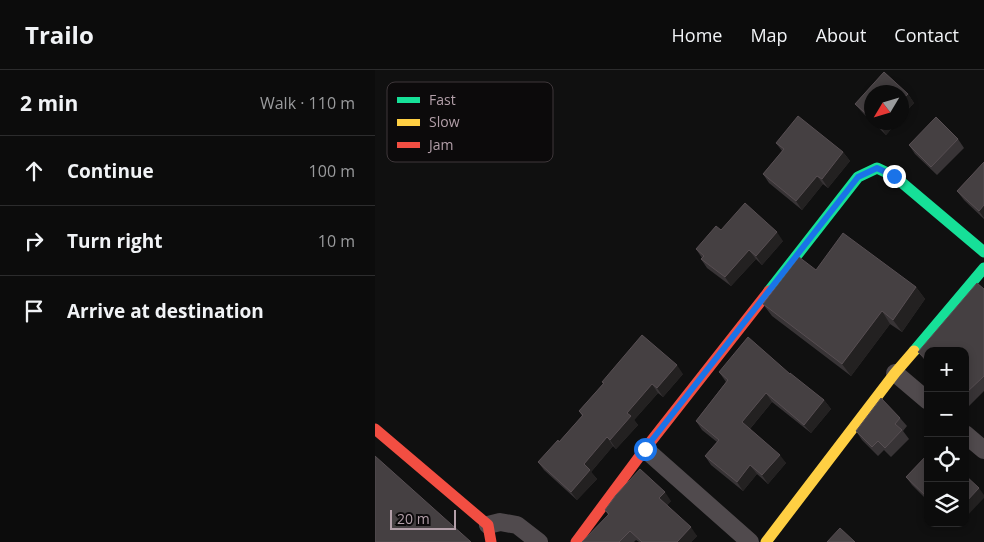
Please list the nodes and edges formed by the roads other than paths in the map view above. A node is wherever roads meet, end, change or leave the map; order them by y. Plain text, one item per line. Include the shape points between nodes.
1 (984, 252) edge
2 (984, 268) edge
3 (895, 373) junction
4 (924, 398) edge
5 (375, 429) edge
6 (969, 437) edge
7 (645, 449) junction
8 (984, 450) edge
9 (490, 534) edge
10 (539, 542) edge
11 (576, 542) edge
12 (750, 542) edge
13 (766, 542) edge

1 - 7 street via 894,176 877,168 858,177
2 - 3 street
3 - 4 street
3 - 13 street
5 - 9 street
6 - 8 street
7 - 11 street
7 - 12 street
9 - 10 street via 500,522 517,525

